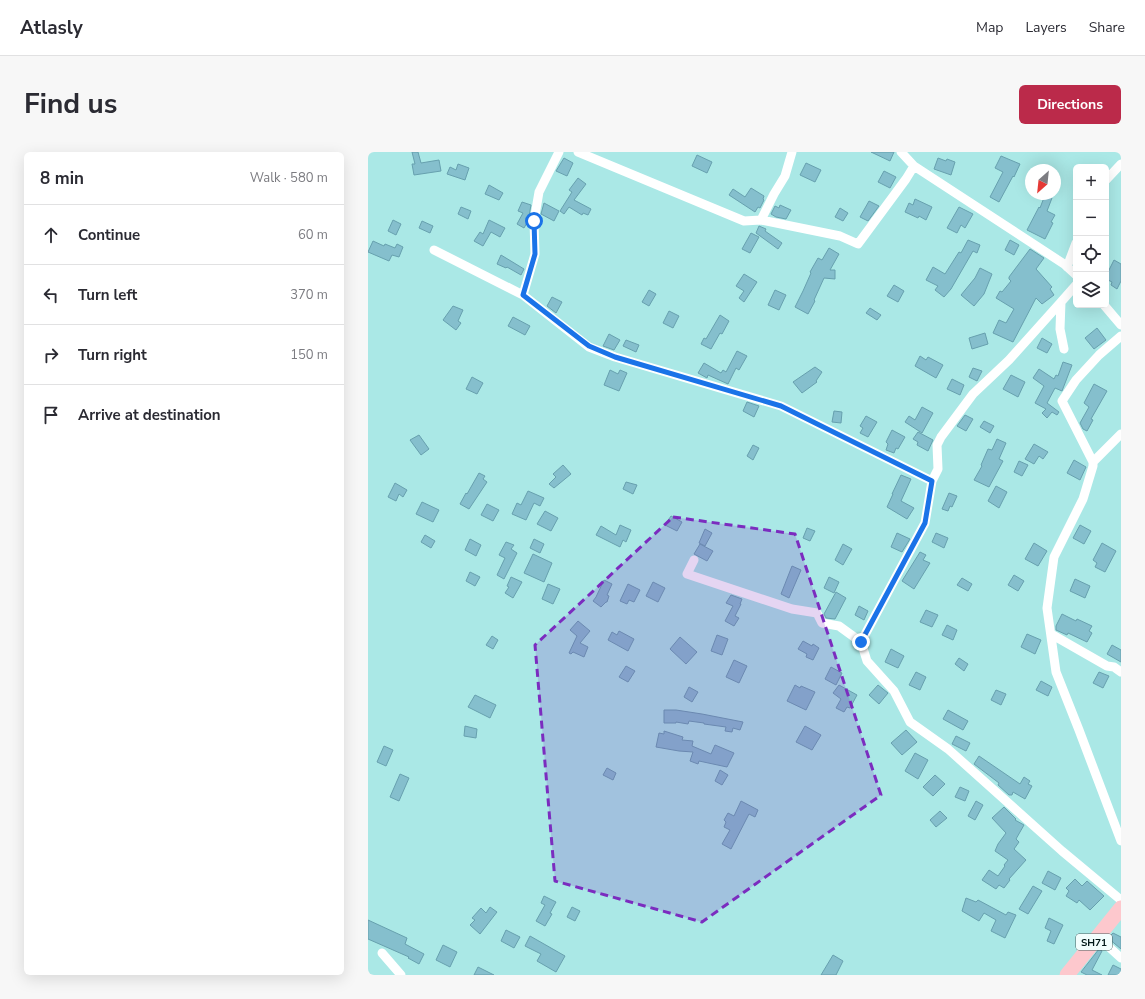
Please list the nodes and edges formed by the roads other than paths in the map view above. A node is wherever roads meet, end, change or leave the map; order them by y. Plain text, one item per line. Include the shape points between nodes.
1 (559, 152) edge
2 (578, 152) edge
3 (792, 152) edge
4 (901, 152) edge
5 (1121, 164) edge
6 (914, 166) junction
7 (1109, 177) edge
8 (761, 220) junction
9 (434, 250) dead end
10 (1073, 252) edge
11 (1067, 267) junction
12 (1073, 272) edge
13 (1073, 288) edge
14 (523, 295) junction
15 (1061, 302) junction
16 (1107, 308) edge
17 (1121, 325) edge
18 (1121, 336) edge
19 (1064, 349) dead end
20 (1121, 434) edge
21 (1093, 462) junction
22 (932, 481) junction
23 (694, 560) dead end
24 (1050, 634) junction
25 (861, 642) junction
26 (1121, 672) edge
27 (1121, 841) edge
28 (1121, 900) edge
29 (1121, 908) edge
30 (1098, 936) junction
31 (382, 953) dead end
32 (1121, 958) edge
33 (401, 975) edge
34 (1066, 975) edge

1 - 14 street via 539,192 534,221 535,254
2 - 8 street via 744,221
3 - 8 street via 785,176
4 - 6 street
5 - 7 street
6 - 8 street via 858,244 840,236
6 - 11 street
9 - 14 street
10 - 11 street
11 - 12 street
13 - 15 street
14 - 22 street via 589,346 615,357 781,406
15 - 19 street via 1060,329
15 - 22 street via 1009,360 972,394 941,437 937,445 938,469
16 - 17 street
18 - 21 street via 1076,380 1062,401
20 - 21 street
21 - 24 street via 1083,499 1054,556 1047,608
22 - 25 street via 925,523
23 - 25 street via 687,574 792,609 817,613 822,624 838,626
24 - 26 street
24 - 27 street via 1056,672
25 - 28 street via 867,661 894,691 910,722 948,749
29 - 30 main road, SH71
30 - 32 street
30 - 34 main road, SH71
31 - 33 street

